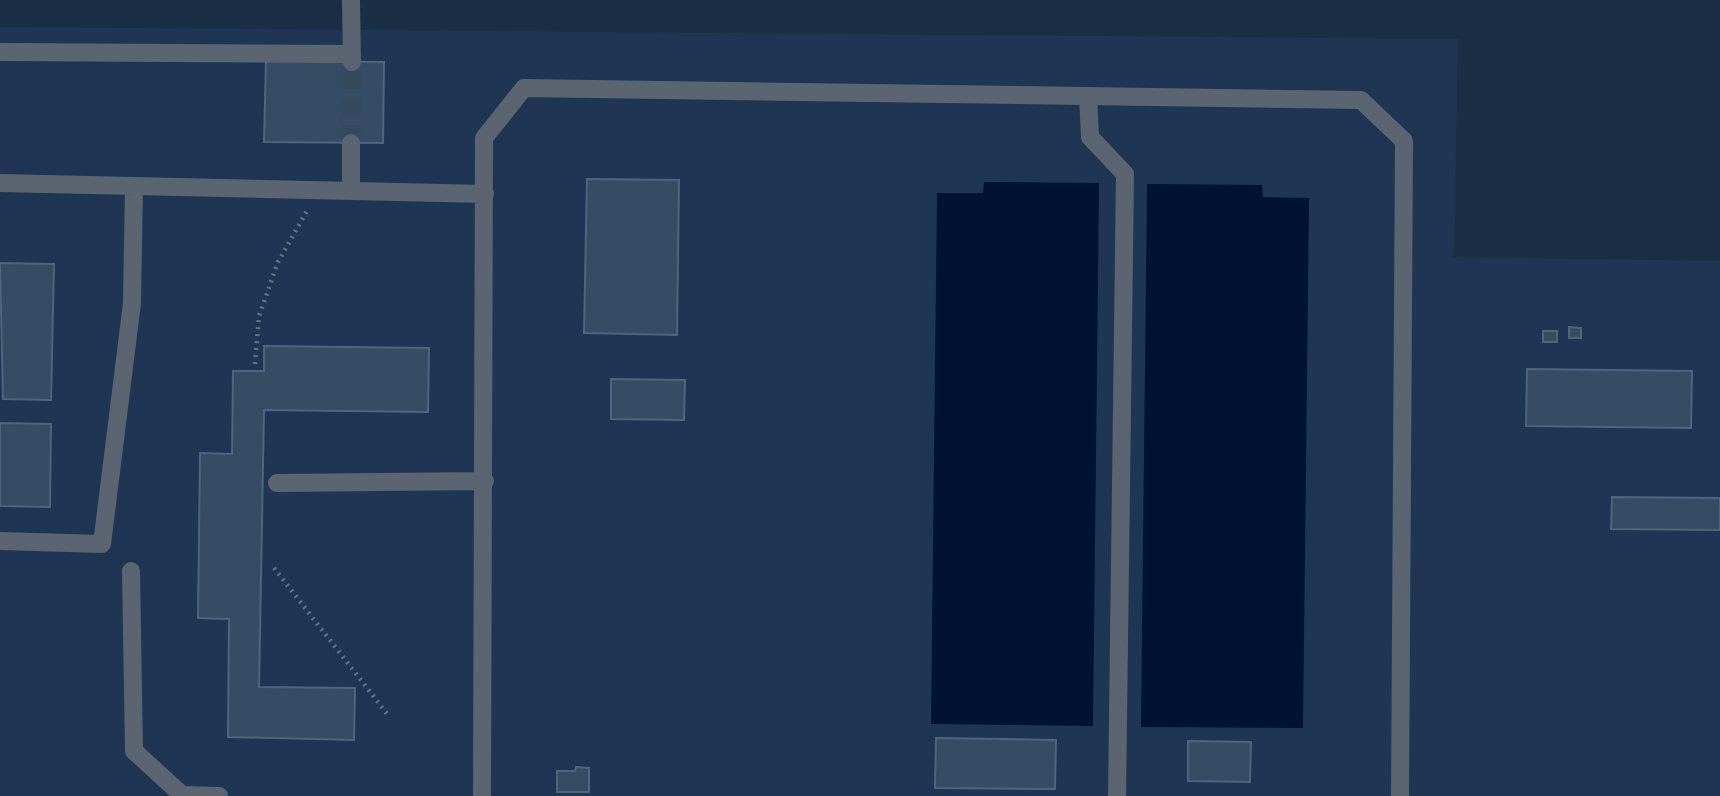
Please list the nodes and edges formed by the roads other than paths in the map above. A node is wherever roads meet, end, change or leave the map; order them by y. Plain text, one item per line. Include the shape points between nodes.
1 (351, 0) edge
2 (0, 52) edge
3 (1088, 96) junction
4 (351, 143) tunnel mouth
5 (0, 183) edge
6 (134, 186) junction
7 (351, 191) junction
8 (485, 194) junction
9 (485, 481) junction
10 (277, 482) dead end
11 (0, 541) edge
12 (131, 571) dead end
13 (219, 796) edge
14 (482, 796) edge
15 (1117, 796) edge
16 (1400, 796) edge

1 - 2 lane via 352,58
3 - 8 lane via 524,88 484,138
3 - 15 lane via 1090,136 1125,174
3 - 16 lane via 1361,100 1404,141
4 - 7 lane
5 - 6 lane
6 - 7 lane
6 - 11 lane via 132,303 102,544
7 - 8 lane
8 - 9 lane
9 - 10 lane
9 - 14 lane
12 - 13 lane via 134,751 182,795

